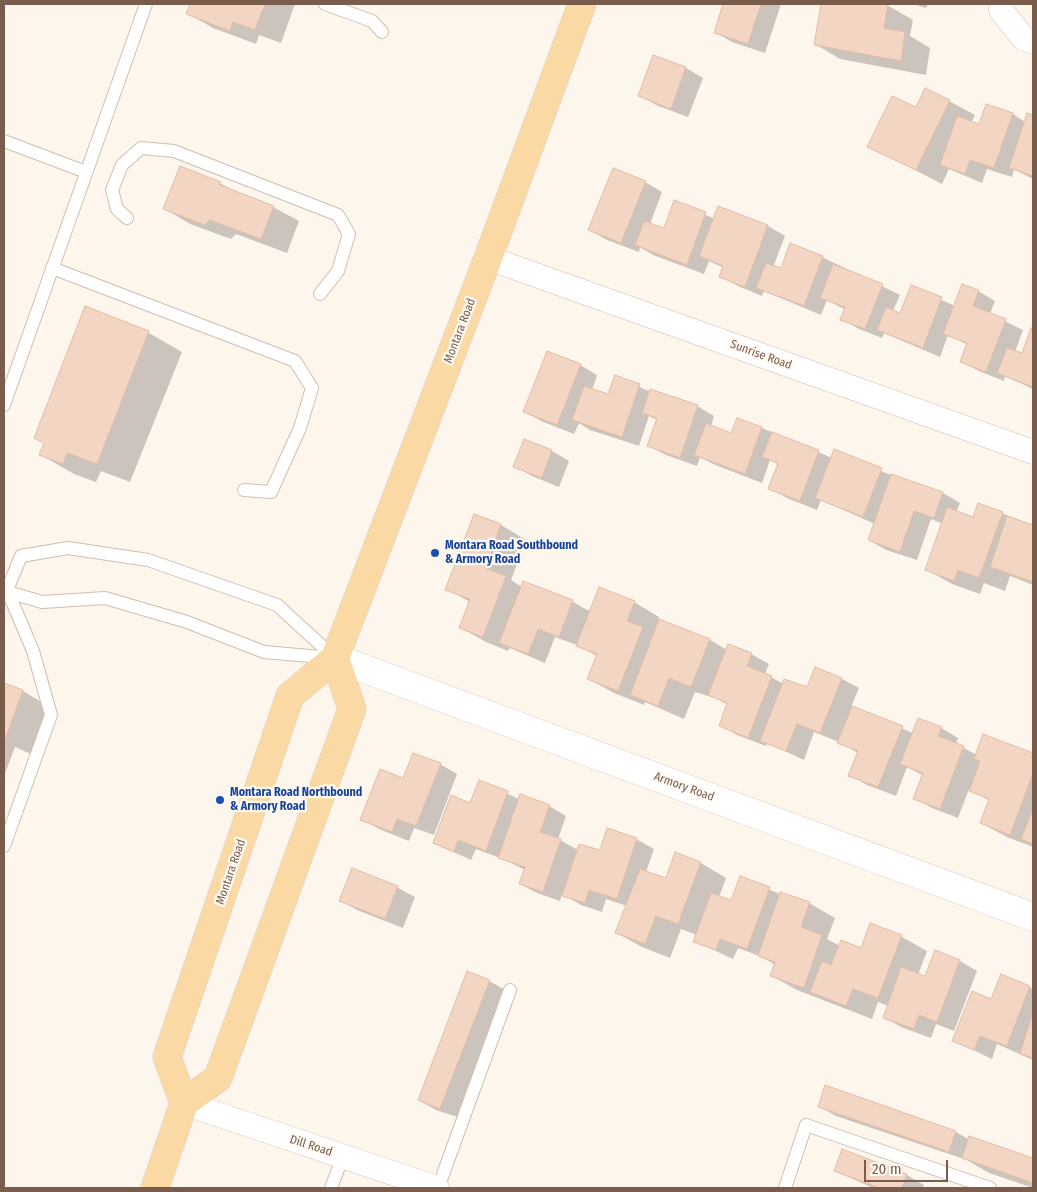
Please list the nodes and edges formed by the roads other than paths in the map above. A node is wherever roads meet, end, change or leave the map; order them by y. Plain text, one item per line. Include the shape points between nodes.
1 (146, 4) edge
2 (326, 4) edge
3 (582, 4) edge
4 (1001, 7) edge
5 (382, 32) dead end
6 (1033, 42) edge
7 (4, 141) edge
8 (86, 172) junction
9 (127, 218) dead end
10 (488, 258) junction
11 (52, 268) junction
12 (320, 294) dead end
13 (4, 405) edge
14 (1033, 452) edge
15 (244, 490) dead end
16 (5, 588) edge
17 (335, 658) junction
18 (4, 846) edge
19 (1033, 917) edge
20 (510, 990) dead end
21 (184, 1103) junction
22 (343, 1156) junction
23 (155, 1188) edge
24 (330, 1188) edge
25 (438, 1188) edge
26 (784, 1188) edge
27 (990, 1188) edge

1 - 8 lane
2 - 5 lane via 372,21
3 - 10 main road, Montara Road
4 - 6 street via 1024,38
7 - 8 lane
8 - 11 lane
9 - 12 lane via 117,209 112,190 122,165 141,148 174,151 329,211 338,215 348,234 338,271
10 - 14 street, Sunrise Road
10 - 17 main road, Montara Road
11 - 13 lane
11 - 15 lane via 295,361 312,388 300,428 271,492
16 - 17 lane via 42,602 105,598 187,622 264,652
16 - 17 lane via 21,556 68,548 148,560 277,605
16 - 18 lane via 33,651 51,715
17 - 19 main road, Armory Road
17 - 21 main road via 352,709 218,1078
17 - 21 main road, Montara Road via 290,696 168,1057
20 - 25 lane
21 - 22 street, Dill Road
21 - 23 main road
22 - 24 lane
22 - 25 street, Dill Road
26 - 27 lane via 806,1125

